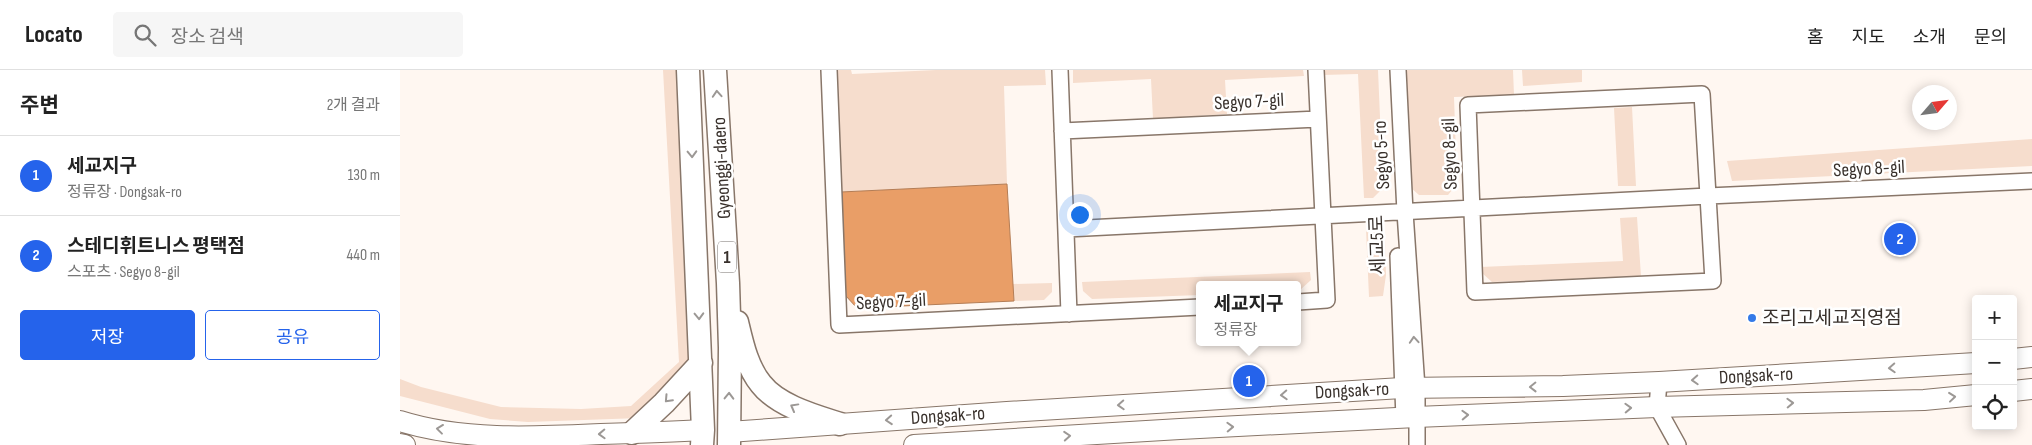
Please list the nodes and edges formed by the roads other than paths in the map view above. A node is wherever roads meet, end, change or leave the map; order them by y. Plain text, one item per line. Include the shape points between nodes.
1 (688, 70) edge
2 (715, 70) edge
3 (829, 70) edge
4 (1060, 70) edge
5 (1316, 70) edge
6 (1390, 70) edge
7 (1398, 70) edge
8 (1318, 119) junction
9 (1062, 131) junction
10 (2032, 182) edge
11 (1708, 196) junction
12 (1472, 208) junction
13 (1401, 212) junction
14 (1323, 216) junction
15 (1067, 230) junction
16 (728, 282) junction
17 (1301, 302) edge
18 (1196, 307) edge
19 (1069, 314) junction
20 (2032, 357) edge
21 (2017, 359) edge
22 (701, 362) junction
23 (1972, 363) edge
24 (1659, 382) junction
25 (1409, 388) junction
26 (2032, 389) edge
27 (2017, 391) edge
28 (1972, 395) edge
29 (1658, 407) junction
30 (1410, 418) junction
31 (400, 421) edge
32 (840, 424) junction
33 (632, 433) junction
34 (703, 438) edge
35 (728, 438) edge
36 (400, 444) edge
37 (405, 445) edge
38 (914, 445) edge
39 (1417, 445) edge
40 (1678, 445) edge

1 -> 22 main road, Gyeonggi-daero / 1
16 -> 2 main road, Gyeonggi-daero / 1
3 - 19 street, Segyo 7-gil via 839,325
4 - 9 street
5 - 8 street
6 - 13 street, 세교5로
7 - 13 street, Segyo 5-ro
8 - 9 street, Segyo 7-gil
8 - 14 street
9 - 15 street
10 - 11 street, Segyo 8-gil
11 - 12 street, Segyo 8-gil
11 - 12 street, Segyo 8-gil via 1713,281 1475,292
11 - 12 street, Segyo 8-gil via 1702,94 1468,105
12 - 13 street, Segyo 8-gil
13 - 14 street
13 - 25 street, Segyo 5-ro
14 - 15 street
14 - 17 street via 1327,300
15 - 19 street
32 -> 16 main road via 802,412 761,384 742,343
35 -> 16 main road, Gyeonggi-daero / 1
18 - 19 street, Segyo 7-gil
20 - 21 main road
22 -> 33 main road
22 - 34 main road, Gyeonggi-daero / 1
23 -> 24 main road, Dongsak-ro
24 -> 25 main road, Dongsak-ro
24 - 29 street
25 - 30 street
25 -> 32 main road, Dongsak-ro
26 - 27 main road
29 -> 28 main road, Dongsak-ro via 1924,400
30 -> 29 main road, Dongsak-ro
29 - 40 street
38 -> 30 main road, Dongsak-ro
30 - 39 street
33 -> 31 main road via 536,437 472,433
32 - 35 main road, Dongsak-ro
33 - 34 main road
34 - 35 main road
36 - 37 main road

